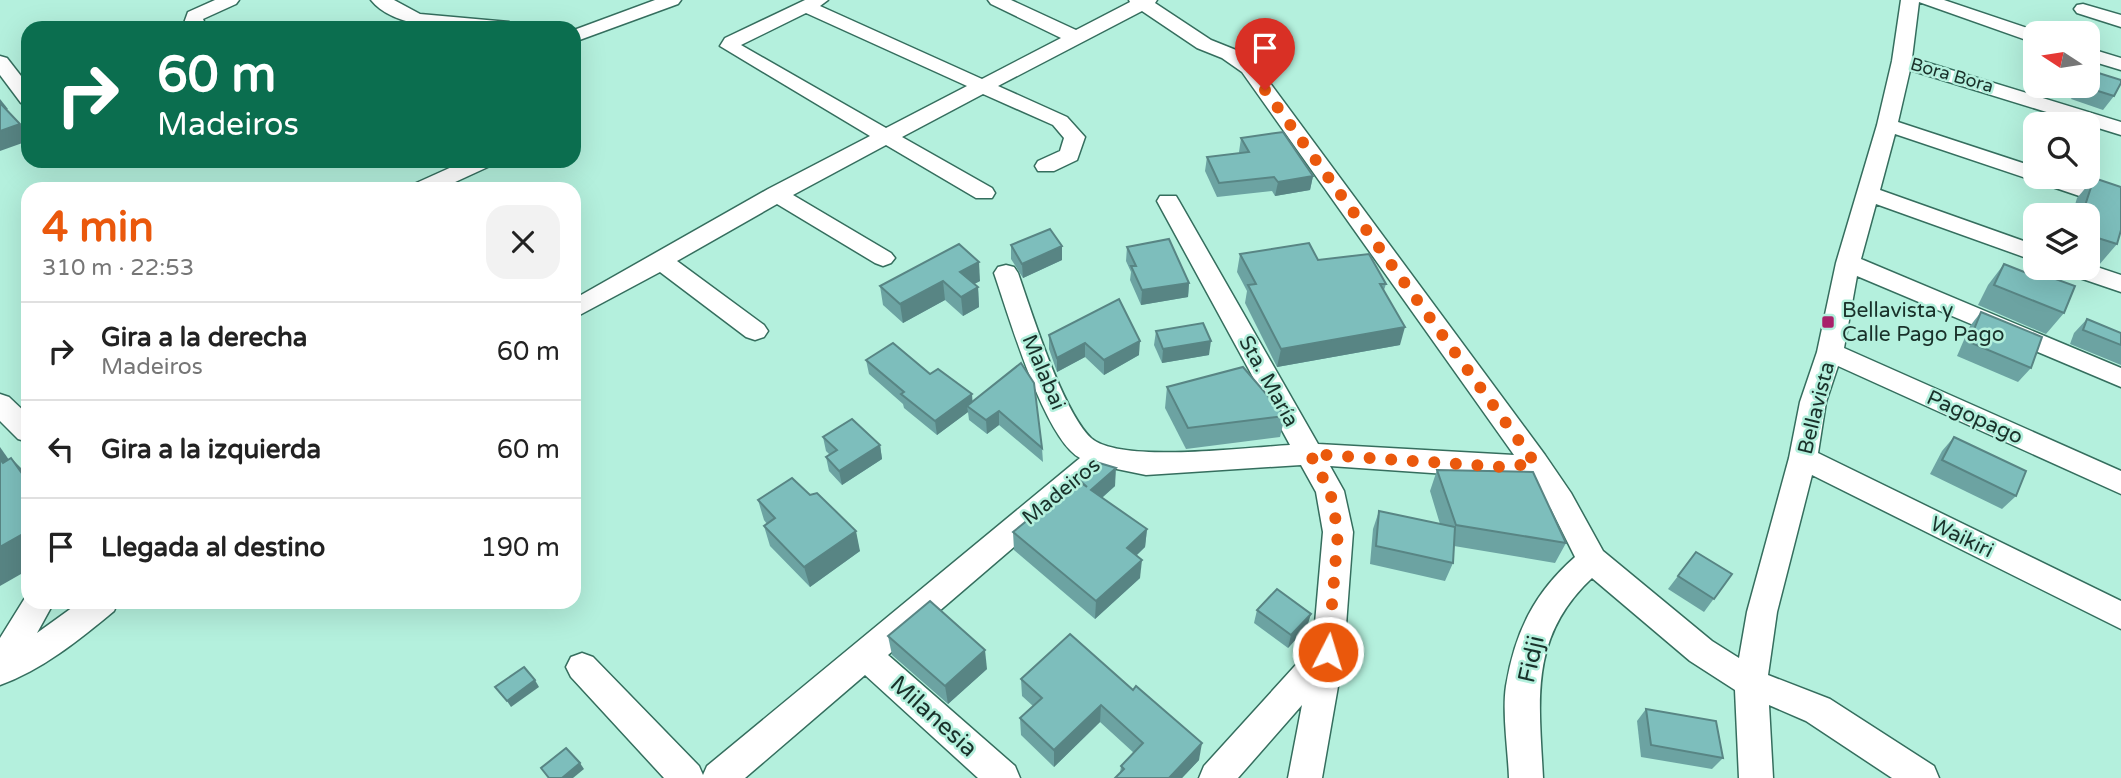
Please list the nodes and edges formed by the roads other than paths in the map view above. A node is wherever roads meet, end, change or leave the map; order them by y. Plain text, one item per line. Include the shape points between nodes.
1 (230, 0) edge
2 (380, 0) edge
3 (672, 0) edge
4 (997, 0) edge
5 (1910, 0) edge
6 (1926, 0) edge
7 (1143, 1) edge
8 (812, 3) edge
9 (2083, 9) dead end
10 (193, 21) edge
11 (422, 21) edge
12 (2121, 21) edge
13 (581, 33) edge
14 (2023, 33) edge
15 (1075, 37) junction
16 (2100, 58) edge
17 (1902, 61) junction
18 (0, 62) edge
19 (2121, 64) edge
20 (7, 81) edge
21 (979, 87) junction
22 (21, 94) edge
23 (1887, 125) junction
24 (2121, 129) edge
25 (884, 137) junction
26 (1046, 166) dead end
27 (467, 168) edge
28 (2023, 170) edge
29 (437, 182) edge
30 (2078, 189) edge
31 (984, 193) dead end
32 (776, 194) junction
33 (1869, 194) junction
34 (1168, 201) dead end
35 (2121, 203) edge
36 (2023, 249) edge
37 (883, 258) dead end
38 (660, 260) junction
39 (1848, 263) junction
40 (1006, 273) dead end
41 (2100, 277) edge
42 (2121, 284) edge
43 (581, 306) edge
44 (755, 331) dead end
45 (1830, 352) junction
46 (2121, 378) edge
47 (0, 404) edge
48 (21, 425) edge
49 (1310, 454) junction
50 (1102, 455) junction
51 (1803, 458) junction
52 (1535, 463) junction
53 (2121, 483) edge
54 (1592, 560) junction
55 (35, 609) edge
56 (95, 609) edge
57 (2121, 616) edge
58 (1328, 652) junction
59 (865, 654) junction
60 (582, 667) dead end
61 (0, 669) edge
62 (1751, 683) junction
63 (687, 778) edge
64 (719, 778) edge
65 (1003, 778) edge
66 (1216, 778) edge
67 (1305, 778) edge
68 (1526, 778) edge
69 (1756, 778) edge
70 (1922, 778) edge

1 - 10 street via 194,16
2 - 11 street
3 - 13 street
4 - 15 street
5 - 17 street, Bellavista
6 - 14 street
7 - 15 street
7 - 52 street via 1204,44 1249,68
8 - 21 street
8 - 25 street via 729,46
9 - 12 street
15 - 21 street
16 - 19 street
17 - 23 street, Bellavista
17 - 24 street, Bora Bora
18 - 20 street
20 - 22 street
21 - 25 street
21 - 26 street via 1060,121 1075,137 1069,155
23 - 28 street
23 - 33 street, Bellavista
25 - 31 street
25 - 32 street
27 - 29 street
30 - 35 street
32 - 37 street
32 - 38 street
33 - 36 street
33 - 39 street, Bellavista
34 - 49 street, Sta. María
38 - 43 street
38 - 44 street
39 - 45 street, Bellavista
39 - 46 street
40 - 50 street, Malabai via 1068,429 1082,447
41 - 42 street
45 - 51 street, Bellavista via 1813,402
45 - 53 street, Pagopago
47 - 48 street
49 - 50 street, Madeiros via 1146,464
49 - 52 street, Madeiros via 1504,467
49 - 58 street, Sta. María via 1330,491 1338,532
50 - 59 street, Madeiros
51 - 57 street, Waikiri
51 - 62 street, Bellavista via 1762,612
52 - 54 street
54 - 62 street via 1701,651
54 - 68 street, Fidji via 1560,589 1538,625 1522,688
55 - 61 street
56 - 61 street via 32,655
58 - 66 street
58 - 67 street, Sta. María
59 - 64 street, Madeiros
59 - 65 street, Milanesia
60 - 63 street
62 - 69 street, Bellavista
62 - 70 street via 1818,710

